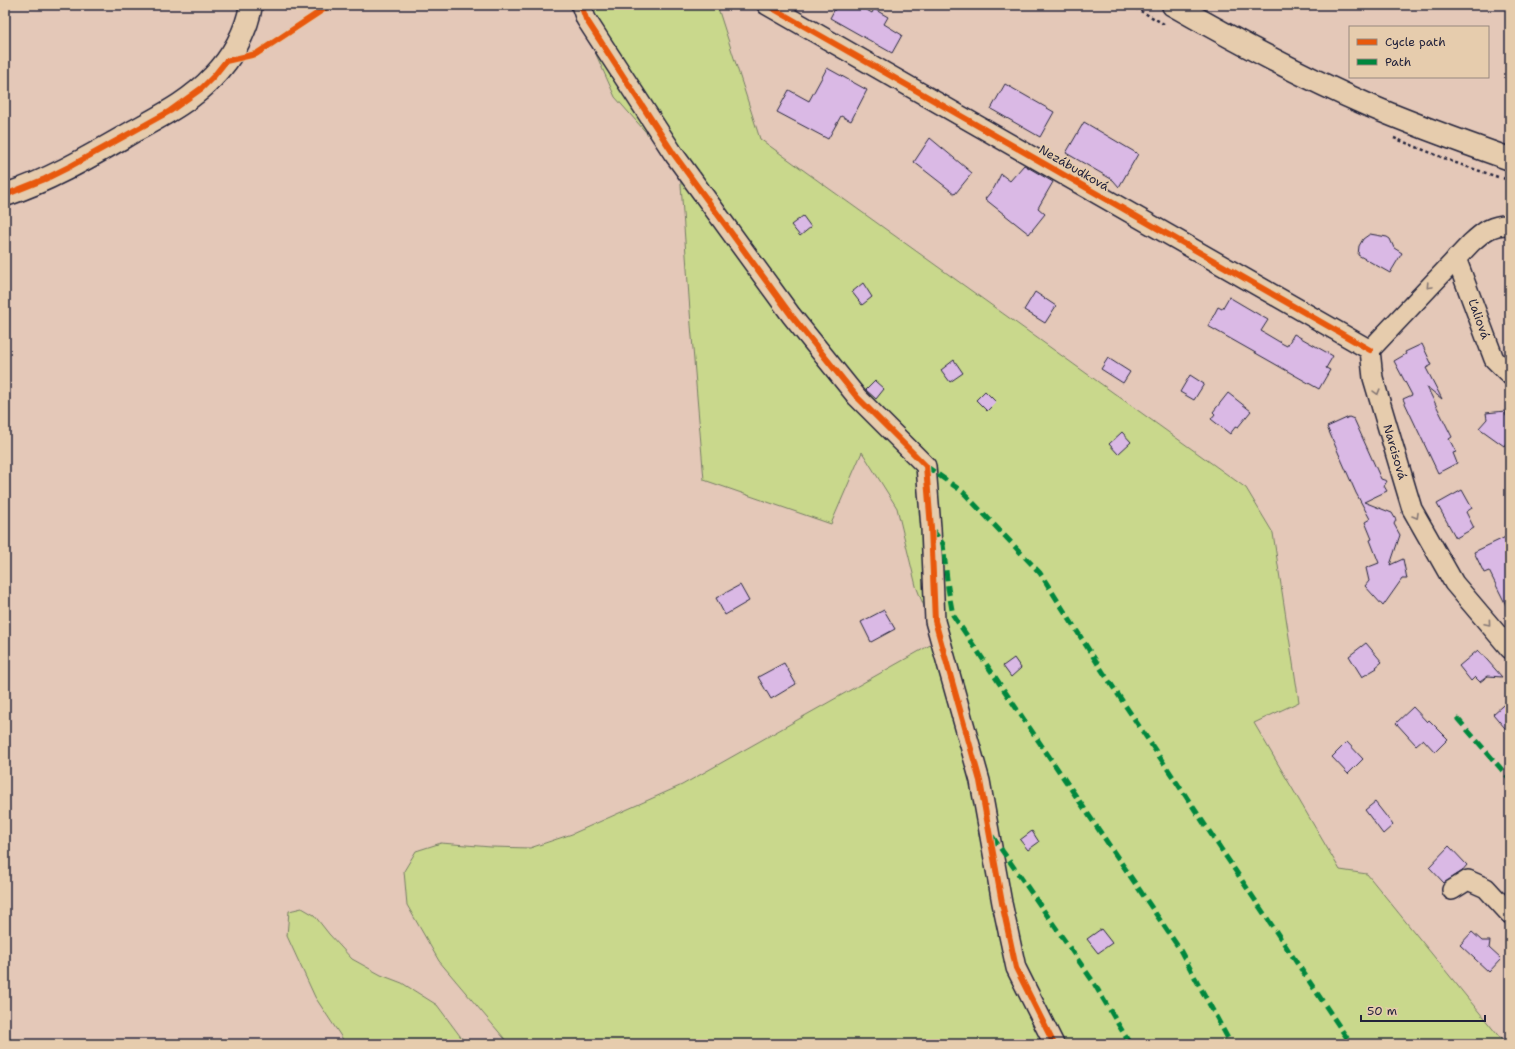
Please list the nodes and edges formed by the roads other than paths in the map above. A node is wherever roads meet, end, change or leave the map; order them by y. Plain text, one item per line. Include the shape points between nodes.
1 (251, 5) edge
2 (581, 5) edge
3 (767, 5) edge
4 (1173, 5) edge
5 (1510, 159) edge
6 (5, 194) edge
7 (1510, 225) edge
8 (1456, 258) junction
9 (1370, 350) junction
10 (1510, 376) edge
11 (1510, 649) edge
12 (1452, 890) dead end
13 (1510, 914) edge
14 (1054, 1044) edge

1 - 6 main road via 237,44 202,88 170,111 69,167
2 - 14 street via 586,19 673,153 791,315 857,397 926,466 935,621 980,781 1016,968
3 - 9 street, Nezábudková
4 - 5 main road via 1368,105
7 - 8 street via 1486,230
8 -> 9 street
8 - 10 street, Ľaliová via 1494,359
9 -> 11 street, Narcisová via 1373,378 1412,509 1454,583
12 - 13 street via 1468,880 1486,888

